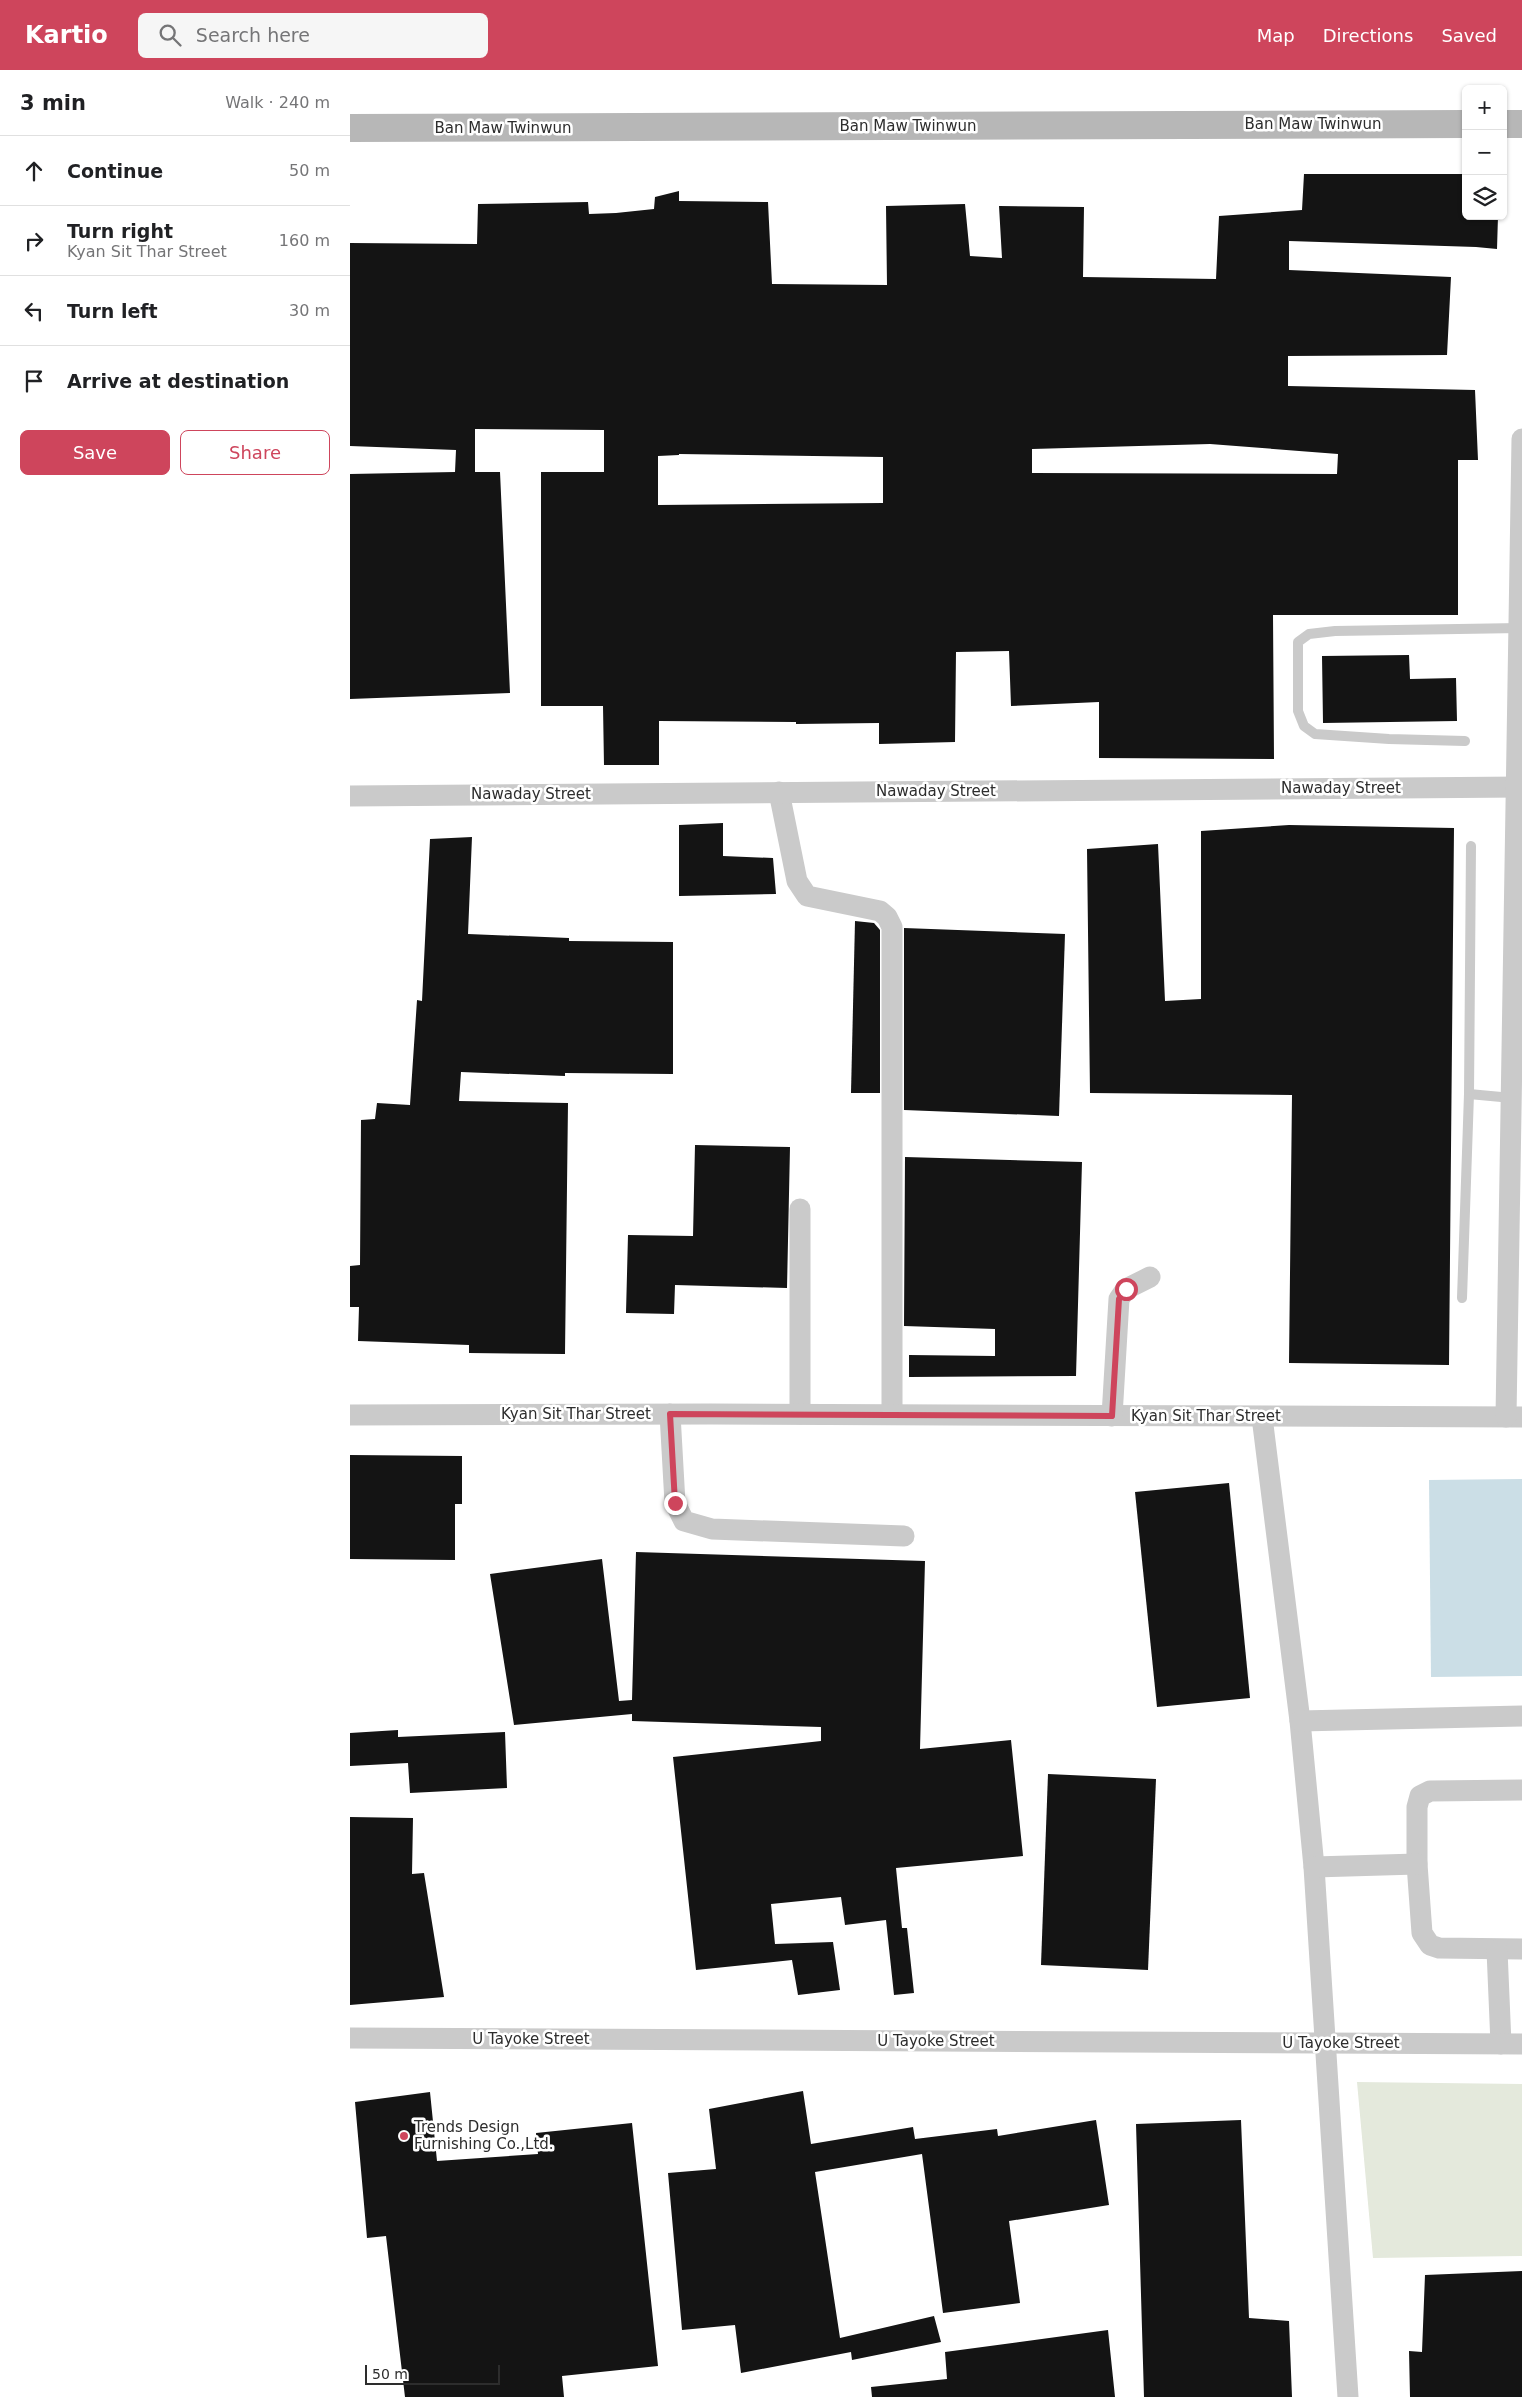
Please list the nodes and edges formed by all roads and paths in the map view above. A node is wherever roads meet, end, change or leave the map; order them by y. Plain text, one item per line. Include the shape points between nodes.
1 (1462, 124) edge
2 (1507, 124) edge
3 (1522, 124) edge
4 (350, 128) edge
5 (1522, 439) edge
6 (1520, 628) junction
7 (1465, 741) dead end
8 (1520, 787) edge
9 (779, 792) junction
10 (350, 796) edge
11 (1471, 846) dead end
12 (1518, 1034) edge
13 (1469, 1094) junction
14 (1512, 1098) junction
15 (800, 1209) dead end
16 (1516, 1224) edge
17 (1150, 1276) dead end
18 (1462, 1298) dead end
19 (670, 1414) junction
20 (800, 1414) junction
21 (892, 1414) junction
22 (350, 1415) edge
23 (1112, 1416) junction
24 (1262, 1417) junction
25 (1514, 1417) edge
26 (904, 1536) dead end
27 (1522, 1716) edge
28 (1300, 1721) junction
29 (1522, 1790) edge
30 (1417, 1864) junction
31 (1314, 1867) junction
32 (1522, 1949) edge
33 (1497, 1950) junction
34 (350, 2038) edge
35 (1325, 2043) junction
36 (1512, 2044) edge
37 (1348, 2397) edge

1 - 4 street, Ban Maw Twinwun
2 - 3 street
5 - 6 street
6 - 7 lane via 1335,631 1309,634 1298,642 1298,711 1304,726 1315,734 1389,740
6 - 8 street
8 - 9 street, Nawaday Street
8 - 12 street
9 - 10 street, Nawaday Street
9 - 21 street via 797,881 807,896 880,911 892,926
11 - 13 lane
12 - 14 street
13 - 14 lane
13 - 18 lane
14 - 16 street
15 - 20 street
16 - 25 street
17 - 23 street via 1126,1289 1119,1299
19 - 20 street, Kyan Sit Thar Street
19 - 22 street, Kyan Sit Thar Street
19 - 26 street via 675,1503 684,1520 712,1529
20 - 21 street, Kyan Sit Thar Street
21 - 23 street, Kyan Sit Thar Street
23 - 24 street, Kyan Sit Thar Street
24 - 25 street, Kyan Sit Thar Street
24 - 28 street
27 - 28 street
28 - 31 street
29 - 30 street via 1430,1791 1420,1796 1417,1807
30 - 31 street
30 - 33 street via 1422,1933 1430,1945
31 - 35 street
32 - 33 street
33 - 36 street
34 - 35 street, U Tayoke Street
35 - 36 street, U Tayoke Street
35 - 37 street

